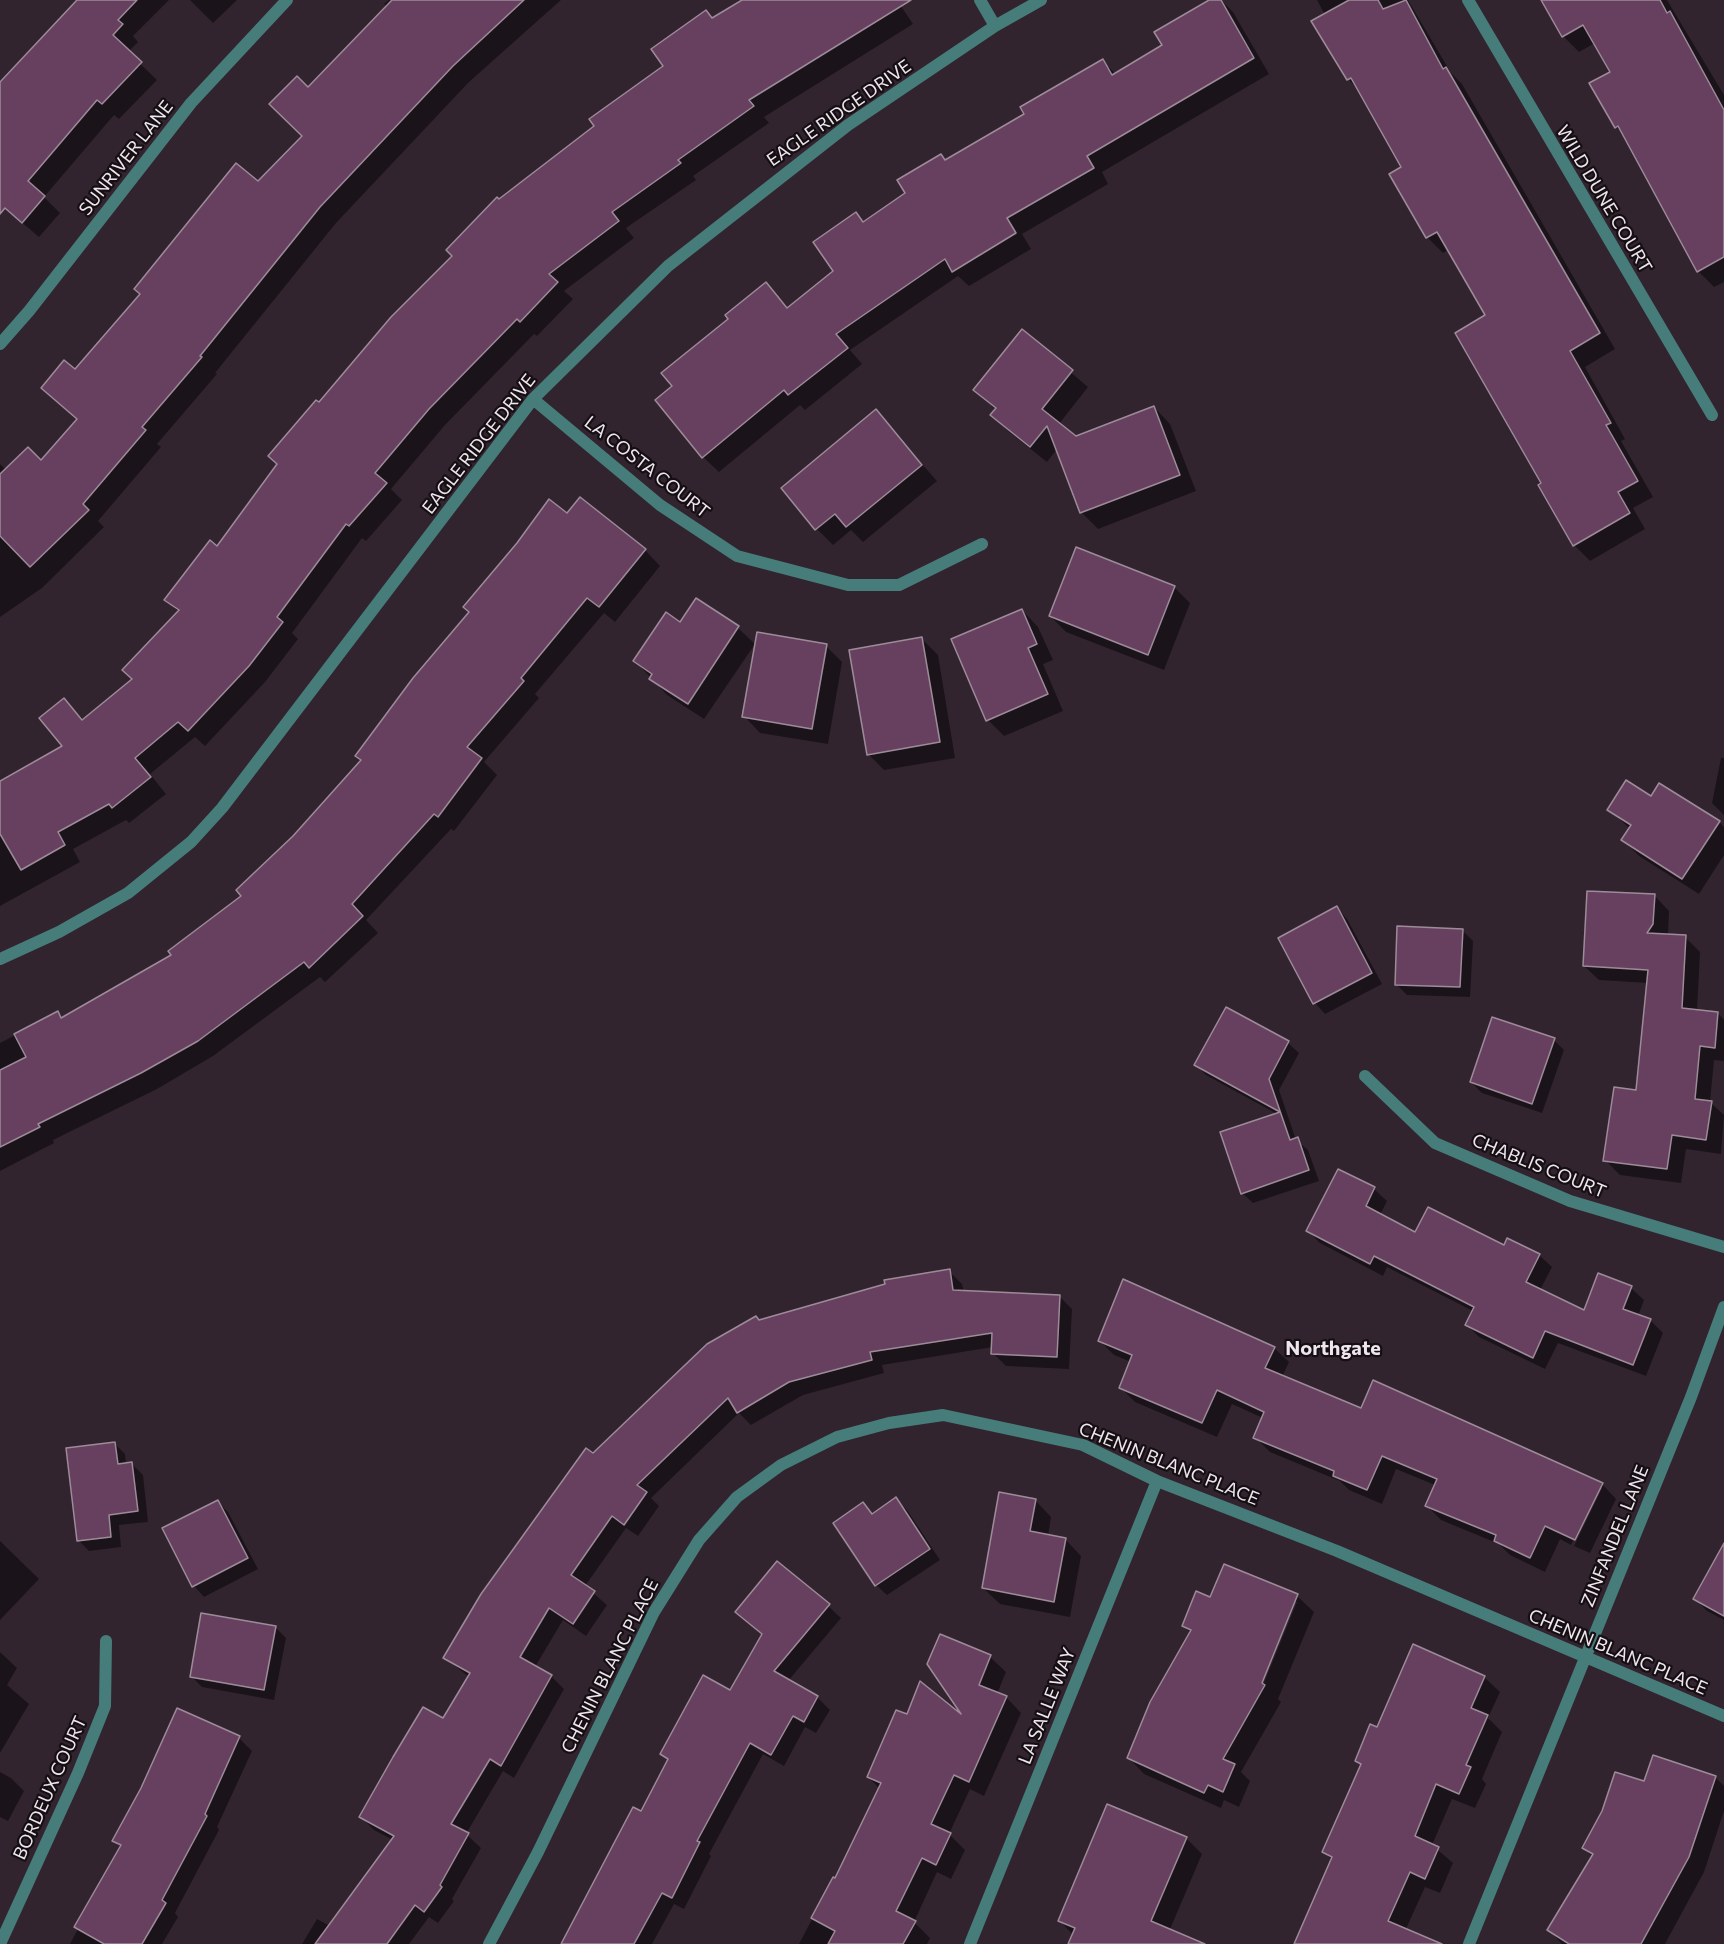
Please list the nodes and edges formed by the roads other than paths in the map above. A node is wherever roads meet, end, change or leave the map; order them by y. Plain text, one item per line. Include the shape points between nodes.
1 (287, 0) edge
2 (980, 0) edge
3 (1041, 0) edge
4 (1468, 0) edge
5 (996, 26) junction
6 (0, 344) edge
7 (533, 399) junction
8 (1712, 415) dead end
9 (982, 544) dead end
10 (0, 959) edge
11 (1365, 1076) dead end
12 (1724, 1247) edge
13 (1724, 1307) edge
14 (1157, 1481) junction
15 (106, 1641) dead end
16 (1584, 1658) junction
17 (1724, 1716) edge
18 (0, 1944) edge
19 (489, 1944) edge
20 (970, 1944) edge
21 (1469, 1944) edge

1 - 6 street, SUNRIVER LANE via 191,104
2 - 5 street
3 - 5 street, EAGLE RIDGE DRIVE
4 - 8 street, WILD DUNE COURT
5 - 7 street, EAGLE RIDGE DRIVE via 848,125 754,196 668,266
7 - 9 street, LA COSTA COURT via 660,505 737,556 848,585 899,585
7 - 10 street, EAGLE RIDGE DRIVE via 222,808 191,842 128,893
11 - 12 street, CHABLIS COURT via 1435,1143 1570,1201
13 - 16 street, ZINFANDEL LANE
14 - 16 street, CHENIN BLANC PLACE via 1337,1551
14 - 19 street, CHENIN BLANC PLACE via 1083,1445 943,1415 889,1423 837,1437 781,1465 737,1497 699,1540 654,1612
14 - 20 street, LA SALLE WAY
15 - 18 street, BORDEUX COURT via 105,1706
16 - 17 street, CHENIN BLANC PLACE
16 - 21 street, ZINFANDEL LANE

